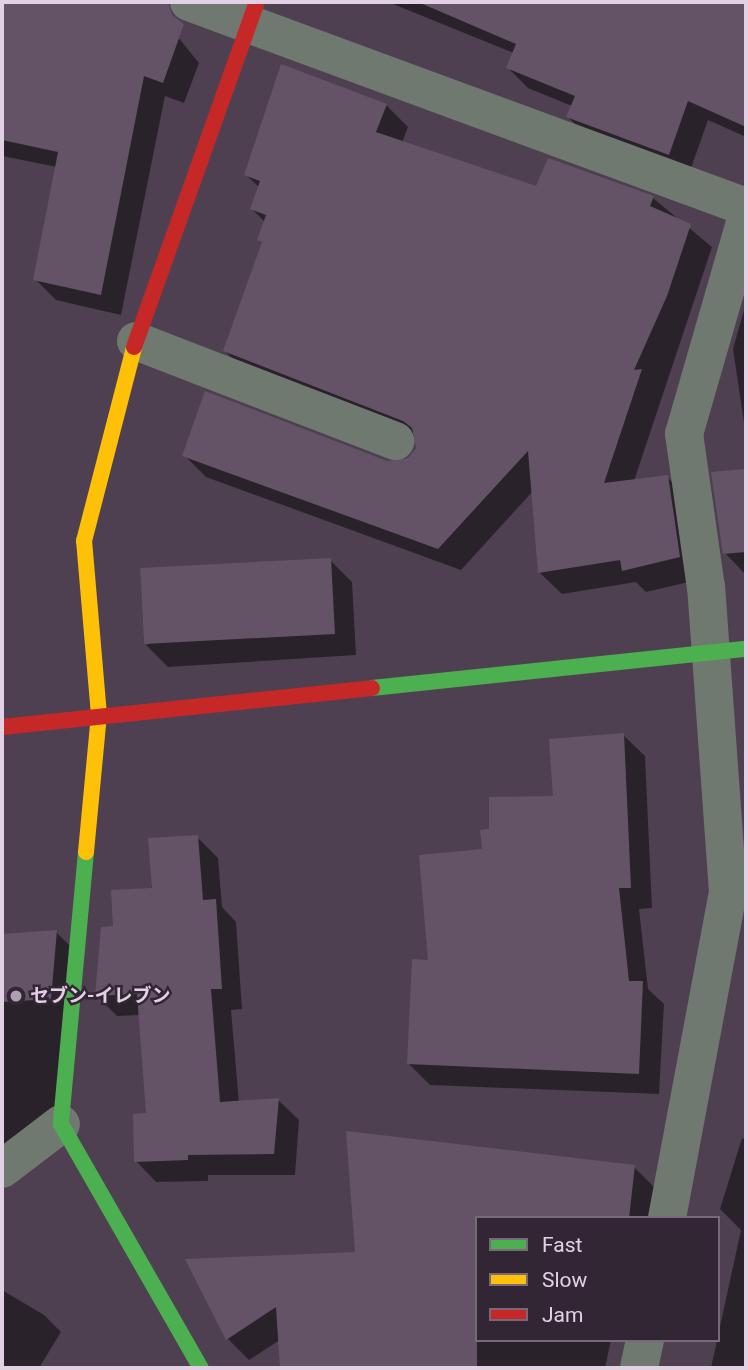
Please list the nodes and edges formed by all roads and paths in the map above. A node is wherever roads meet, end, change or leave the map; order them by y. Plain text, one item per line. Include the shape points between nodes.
1 (189, 2) edge
2 (253, 13) edge
3 (746, 207) edge
4 (746, 219) edge
5 (136, 341) junction
6 (395, 440) dead end
7 (746, 649) edge
8 (708, 650) junction
9 (99, 715) junction
10 (2, 727) edge
11 (61, 1124) junction
12 (2, 1169) edge
13 (667, 1216) edge
14 (645, 1342) edge
15 (201, 1368) edge
16 (639, 1368) edge

1 - 2 street
2 - 3 street
2 - 5 street
4 - 8 street via 684,434 706,588
5 - 6 street
5 - 9 street via 85,541
7 - 8 street
8 - 9 street
8 - 13 street via 728,891
9 - 10 street
9 - 11 street
11 - 12 street
11 - 15 street
14 - 16 street

